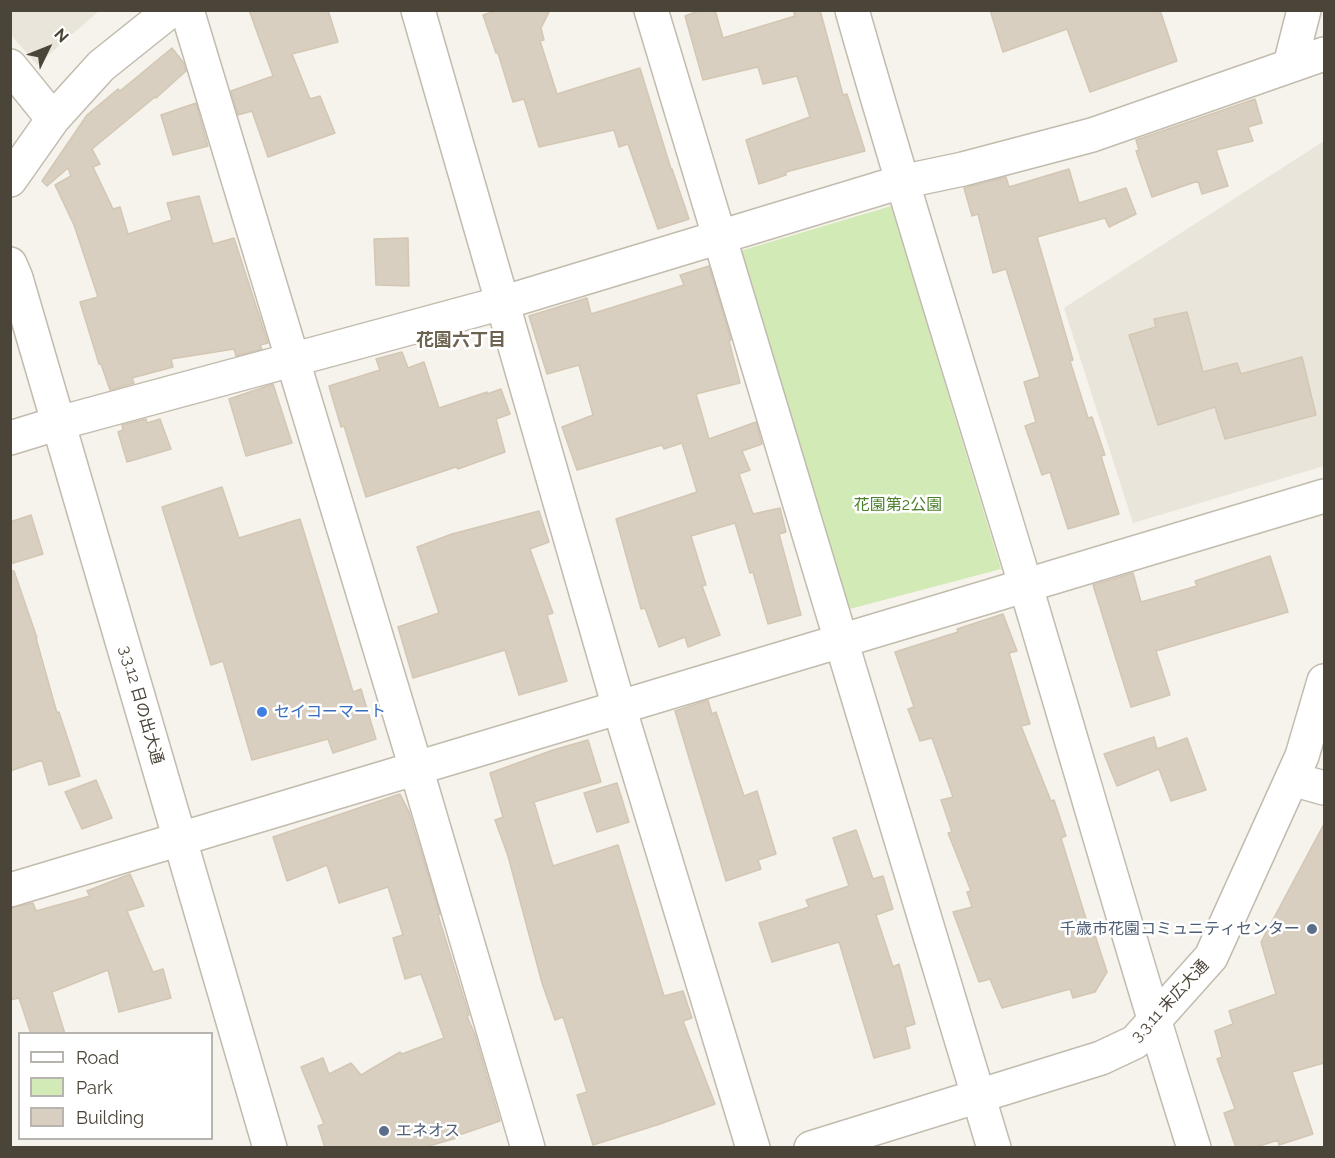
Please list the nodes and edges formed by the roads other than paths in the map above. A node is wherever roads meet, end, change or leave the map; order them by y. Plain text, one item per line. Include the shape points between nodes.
1 (171, 10) edge
2 (187, 10) edge
3 (418, 10) edge
4 (651, 10) edge
5 (852, 10) edge
6 (1304, 10) edge
7 (1324, 54) edge
8 (1290, 65) junction
9 (10, 66) edge
10 (53, 119) junction
11 (10, 180) edge
12 (901, 182) junction
13 (721, 237) junction
14 (10, 264) edge
15 (502, 303) junction
16 (293, 361) junction
17 (59, 423) junction
18 (10, 438) edge
19 (1324, 496) edge
20 (1025, 585) junction
21 (840, 641) junction
22 (1324, 681) edge
23 (619, 707) junction
24 (416, 768) junction
25 (1292, 779) junction
26 (1324, 788) edge
27 (180, 839) junction
28 (10, 890) edge
29 (1154, 1022) junction
30 (979, 1096) junction
31 (270, 1148) edge
32 (528, 1148) edge
33 (753, 1148) edge
34 (811, 1148) edge
35 (994, 1148) edge
36 (1194, 1148) edge

1 - 10 street via 101,66
2 - 16 street
3 - 15 street
4 - 13 street
5 - 12 street
6 - 8 street
7 - 8 street
8 - 12 street via 1092,135
9 - 10 street
10 - 11 street
12 - 13 street
12 - 20 street
13 - 15 street
13 - 21 street
14 - 17 street, 3.3.12 日の出大通
15 - 16 street
15 - 23 street
16 - 17 street
16 - 24 street
17 - 18 street
17 - 27 street, 3.3.12 日の出大通
19 - 20 street
20 - 21 street
20 - 29 street
21 - 23 street
21 - 30 street
22 - 25 street, 3.3.11 末広大通
23 - 24 street
23 - 33 street
24 - 27 street
24 - 32 street
25 - 26 street
25 - 29 street, 3.3.11 末広大通 via 1211,957
27 - 28 street
27 - 31 street, 3.3.12 日の出大通
29 - 30 street, 3.3.11 末広大通 via 1135,1042 1101,1058
29 - 36 street
30 - 34 street, 3.3.11 末広大通
30 - 35 street

